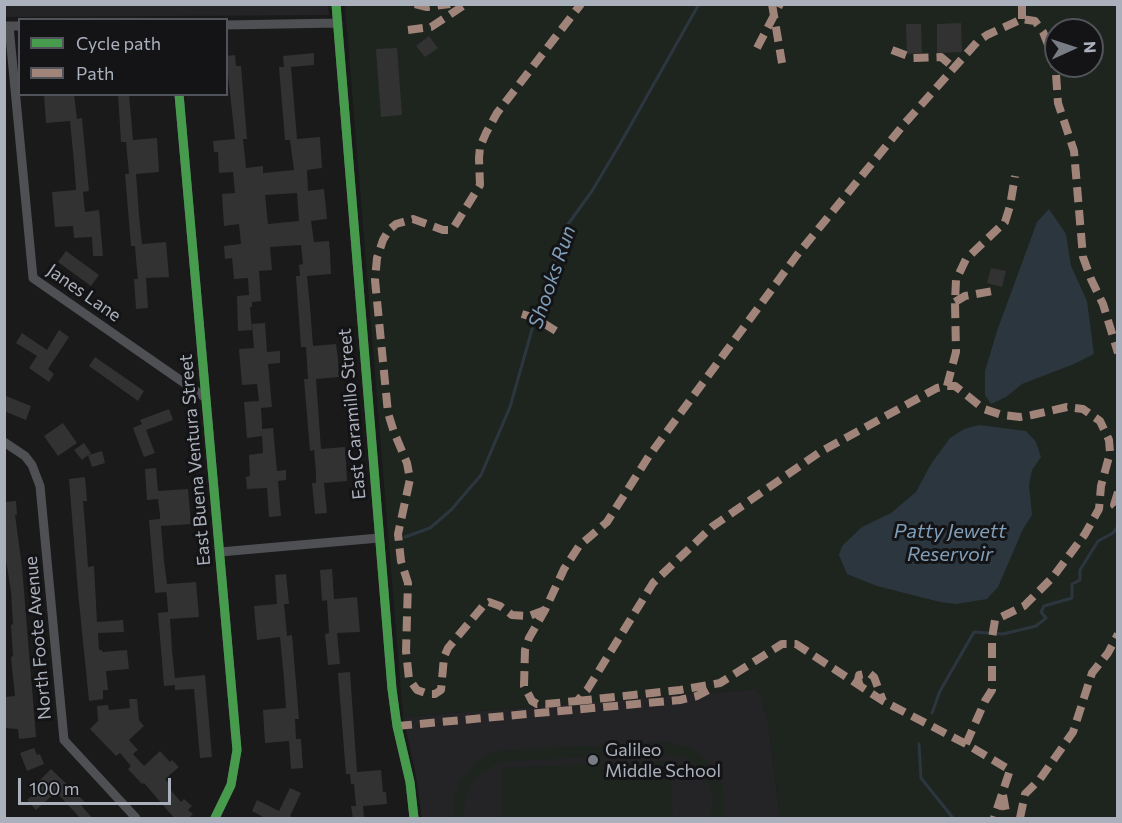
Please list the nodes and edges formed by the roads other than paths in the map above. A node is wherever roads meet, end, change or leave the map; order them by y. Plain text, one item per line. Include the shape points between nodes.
1 (336, 4) edge
2 (338, 24) junction
3 (228, 25) edge
4 (7, 26) edge
5 (179, 96) edge
6 (206, 398) junction
7 (4, 442) edge
8 (379, 538) junction
9 (220, 552) junction
10 (136, 819) edge
11 (215, 819) edge
12 (414, 819) edge

1 - 2 street, East Caramillo Street
2 - 3 street
2 - 8 street, East Caramillo Street
4 - 6 street, Janes Lane via 33,278
5 - 6 street, East Buena Ventura Street
6 - 9 street, East Buena Ventura Street
7 - 10 street, North Foote Avenue via 25,456 40,486 64,740
8 - 9 street
8 - 12 street, East Caramillo Street via 394,708
9 - 11 street, East Buena Ventura Street via 237,750 231,785

